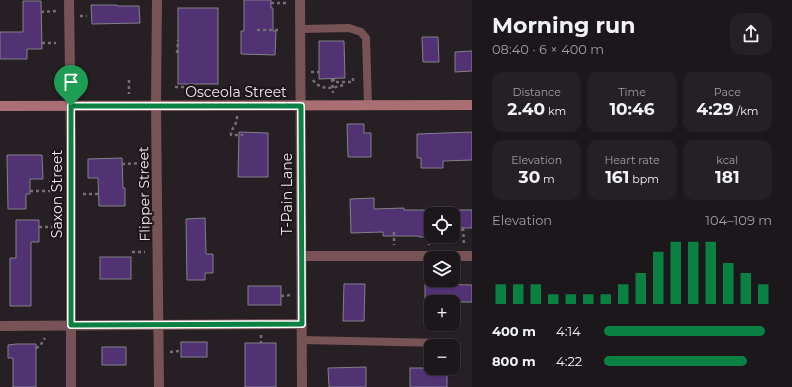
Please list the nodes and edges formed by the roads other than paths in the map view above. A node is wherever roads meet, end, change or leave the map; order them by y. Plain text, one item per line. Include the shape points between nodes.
1 (69, 0) edge
2 (157, 0) edge
3 (300, 1) edge
4 (301, 29) junction
5 (368, 105) junction
6 (472, 105) edge
7 (0, 106) edge
8 (71, 106) junction
9 (156, 106) junction
10 (301, 106) junction
11 (302, 256) junction
12 (472, 256) edge
13 (302, 324) junction
14 (71, 325) junction
15 (159, 325) junction
16 (0, 326) edge
17 (302, 340) junction
18 (424, 343) edge
19 (71, 387) edge
20 (159, 387) edge
21 (302, 387) edge

1 - 8 street, Saxon Street
2 - 9 street, Flipper Street
3 - 4 street, T-Pain Lane
4 - 5 lane via 349,28 361,32 366,38
4 - 10 street, T-Pain Lane
5 - 6 street, Osceola Street
5 - 10 street, Osceola Street
7 - 8 street, Osceola Street
8 - 9 street, Osceola Street
8 - 14 street, Saxon Street
9 - 10 street, Osceola Street
9 - 15 street, Flipper Street
10 - 11 street, T-Pain Lane
11 - 12 street
11 - 13 street, T-Pain Lane
13 - 15 street
13 - 17 street, T-Pain Lane
14 - 15 street
14 - 16 street
14 - 19 street, Saxon Street
15 - 20 street, Flipper Street
17 - 18 lane
17 - 21 street, T-Pain Lane

